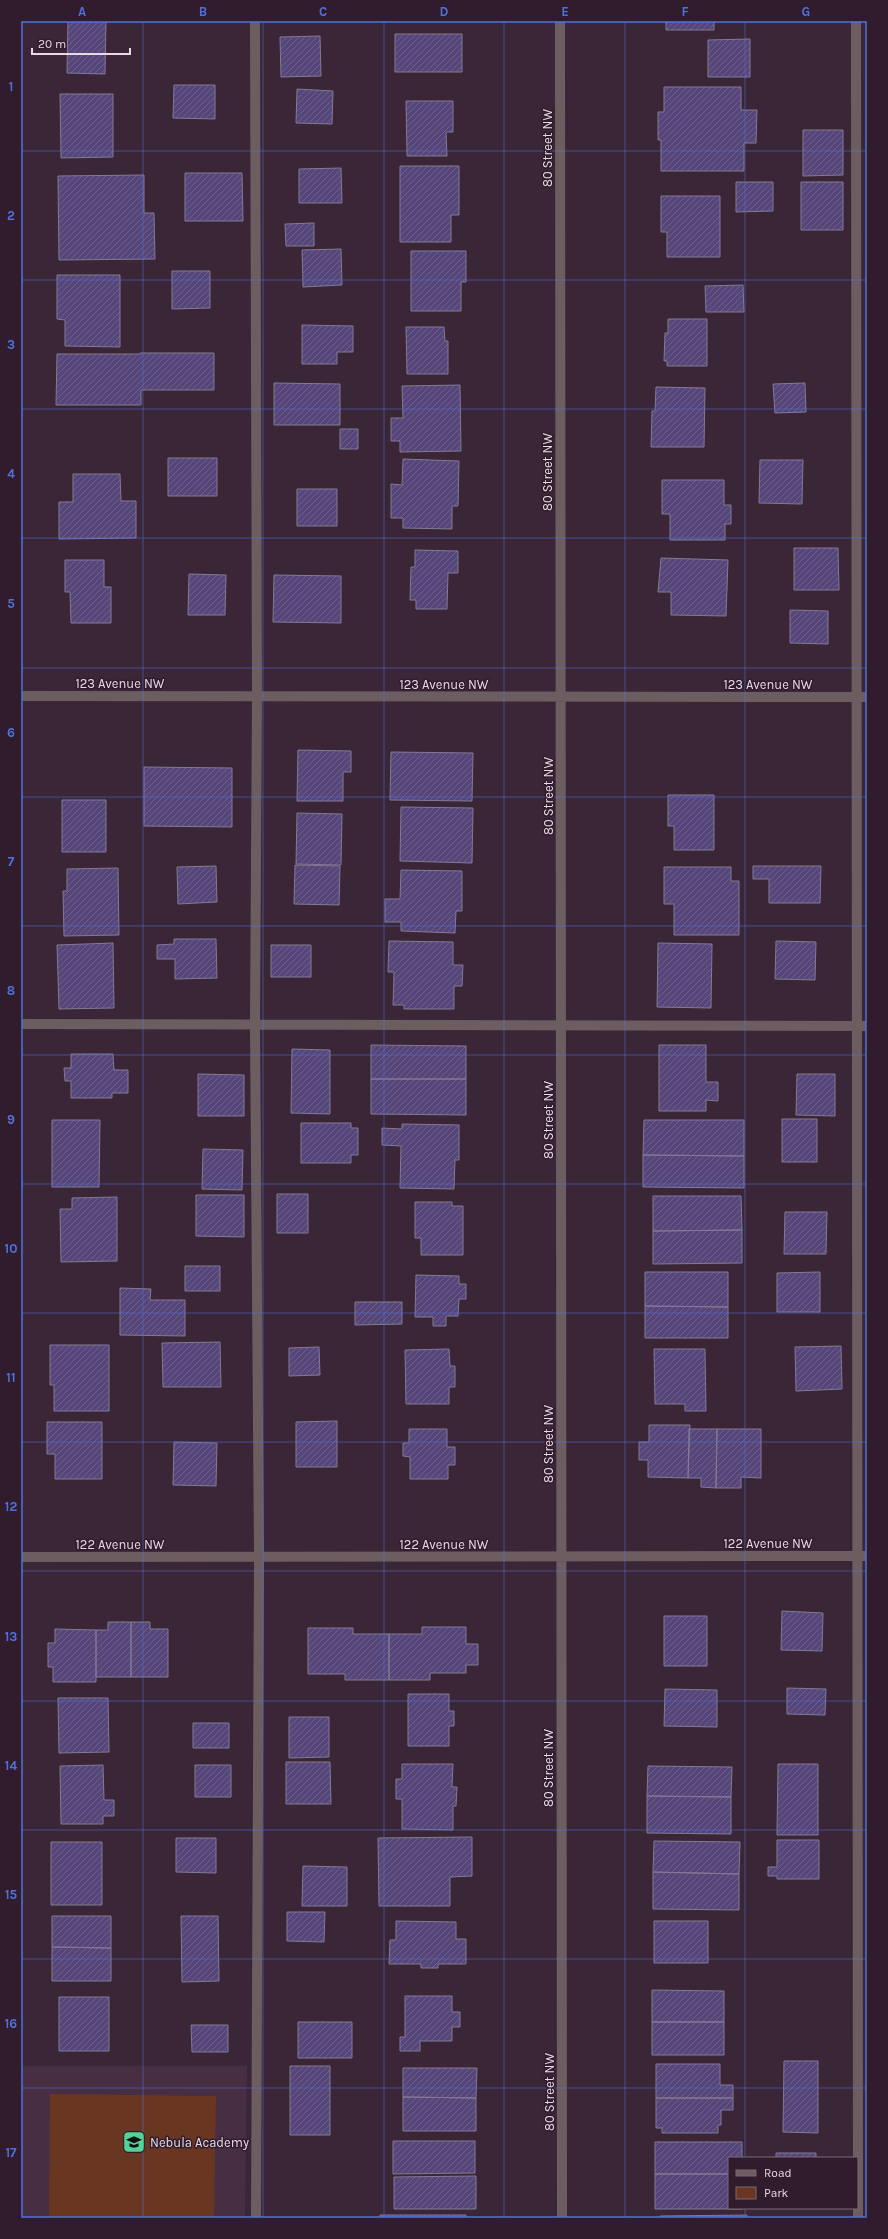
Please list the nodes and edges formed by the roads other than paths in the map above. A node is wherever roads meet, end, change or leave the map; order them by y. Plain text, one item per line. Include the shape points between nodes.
1 (255, 21) edge
2 (560, 21) edge
3 (856, 21) edge
4 (21, 696) edge
5 (257, 697) junction
6 (561, 697) junction
7 (862, 697) edge
8 (21, 1024) edge
9 (255, 1026) junction
10 (561, 1026) junction
11 (862, 1027) edge
12 (862, 1556) edge
13 (21, 1557) edge
14 (260, 1557) junction
15 (561, 1557) junction
16 (256, 2218) edge
17 (562, 2218) edge
18 (858, 2218) edge

1 - 5 street
2 - 6 street, 80 Street NW
3 - 7 street
4 - 5 street, 123 Avenue NW
5 - 6 street, 123 Avenue NW
5 - 9 street
6 - 7 street, 123 Avenue NW
6 - 10 street, 80 Street NW
7 - 11 street
8 - 9 street
9 - 10 street
9 - 14 street
10 - 11 street
10 - 15 street, 80 Street NW
11 - 12 street
12 - 15 street, 122 Avenue NW
12 - 18 street
13 - 14 street, 122 Avenue NW
14 - 15 street, 122 Avenue NW
14 - 16 street
15 - 17 street, 80 Street NW

